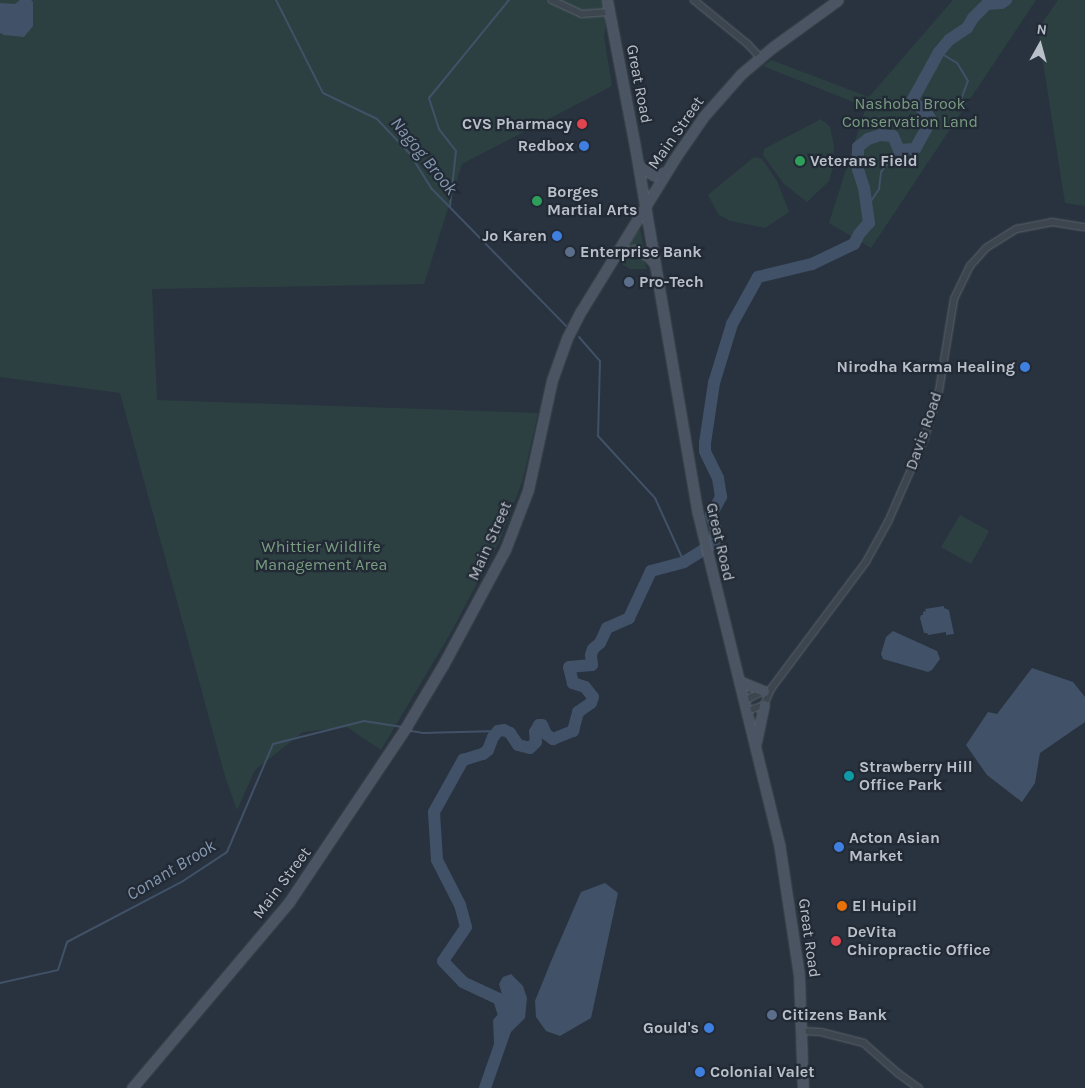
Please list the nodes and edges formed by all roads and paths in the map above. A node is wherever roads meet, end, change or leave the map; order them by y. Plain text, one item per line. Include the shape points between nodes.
1 (552, 0) edge
2 (607, 0) edge
3 (694, 0) edge
4 (838, 0) edge
5 (609, 12) junction
6 (760, 57) junction
7 (639, 166) junction
8 (666, 172) junction
9 (645, 205) junction
10 (1085, 227) edge
11 (617, 253) junction
12 (655, 264) junction
13 (739, 681) junction
14 (767, 690) junction
15 (744, 701) junction
16 (764, 705) junction
17 (746, 710) junction
18 (756, 745) junction
19 (802, 1032) junction
20 (140, 1079) junction
21 (146, 1087) edge
22 (132, 1088) edge
23 (803, 1088) edge
24 (919, 1088) edge

1 - 5 street via 582,14
2 - 5 main road, Great Road
3 - 6 street
4 - 6 main road, Main Street
5 - 7 main road, Great Road
6 - 8 main road, Main Street via 708,112
7 - 8 main road via 653,175
7 - 9 main road, Great Road
8 - 9 main road, Main Street
9 - 11 main road, Main Street
9 - 12 main road, Great Road
10 - 14 street, Davis Road via 1052,222 1022,228 995,241 970,266 954,299 939,391 924,440 888,522 866,562
11 - 12 main road via 636,250
11 - 20 main road, Main Street via 561,351 528,490 504,550 443,665 406,728 289,902
12 - 13 main road, Great Road via 706,555
13 - 14 main road
13 - 15 main road, Great Road
14 - 15 street, Davis Road
14 - 16 street, Davis Road
15 - 17 main road, Great Road
16 - 17 street
16 - 18 main road
17 - 18 main road, Great Road
18 - 19 main road, Great Road via 779,843 790,910
19 - 23 main road, Great Road
19 - 24 street via 821,1032 864,1043
20 - 21 main road
20 - 22 main road, Main Street

